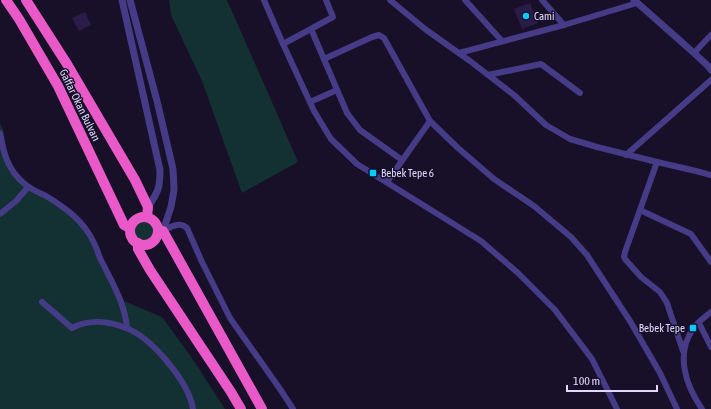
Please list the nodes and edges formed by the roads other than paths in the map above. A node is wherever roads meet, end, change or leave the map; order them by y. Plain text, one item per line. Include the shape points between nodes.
1 (6, 0) edge
2 (26, 0) edge
3 (122, 0) edge
4 (130, 0) edge
5 (264, 0) edge
6 (326, 0) edge
7 (390, 0) edge
8 (465, 0) edge
9 (542, 0) edge
10 (636, 1) edge
11 (564, 24) junction
12 (311, 29) junction
13 (711, 35) edge
14 (502, 41) junction
15 (283, 44) junction
16 (458, 53) junction
17 (694, 53) junction
18 (324, 59) junction
19 (711, 70) edge
20 (488, 75) junction
21 (711, 80) edge
22 (337, 90) junction
23 (580, 93) dead end
24 (310, 102) junction
25 (430, 121) junction
26 (0, 133) edge
27 (1, 148) edge
28 (626, 154) junction
29 (402, 160) junction
30 (657, 162) junction
31 (711, 175) edge
32 (387, 182) junction
33 (28, 187) junction
34 (640, 210) junction
35 (148, 212) junction
36 (0, 214) edge
37 (127, 226) junction
38 (161, 232) junction
39 (138, 246) junction
40 (711, 262) edge
41 (42, 302) dead end
42 (711, 312) edge
43 (699, 323) junction
44 (127, 328) junction
45 (711, 347) edge
46 (683, 352) junction
47 (193, 409) edge
48 (241, 409) edge
49 (262, 409) edge
50 (293, 409) edge
51 (617, 409) edge
52 (677, 409) edge
53 (702, 409) edge

1 - 37 highway, Gaffar Okan Bulvarı via 58,86
2 - 35 highway, Gaffar Okan Bulvarı via 135,180
3 - 35 street via 160,170 160,185
4 - 38 street via 173,169 174,190 171,207
5 - 15 street
6 - 12 street via 333,17
7 - 16 street
8 - 14 street
9 - 11 street
10 - 11 street
10 - 17 street
11 - 14 street
12 - 15 street
12 - 18 street
13 - 17 street
14 - 16 street
15 - 24 street
16 - 20 street
17 - 19 street
18 - 22 street
18 - 25 street via 372,37 382,36
20 - 23 street via 541,64
20 - 28 street via 546,125 570,139
21 - 28 street
22 - 24 street
22 - 29 street via 347,113 360,130
24 - 32 street via 331,139 357,164
25 - 29 street
25 - 52 street via 494,179 534,206 571,237 587,255 660,373
26 - 27 street
27 - 33 street via 11,168
28 - 30 street
29 - 32 street
30 - 31 street
30 - 34 street
32 - 51 street via 481,241 518,273 555,310 592,359
33 - 36 street
33 - 44 street via 68,211 89,233 121,300
34 - 40 street via 691,234
34 - 46 street via 624,257 641,277 660,292 667,303
35 - 37 highway
35 - 38 highway, Gaffar Okan Bulvarı
37 - 39 highway, Gaffar Okan Bulvarı
38 - 39 highway via 152,243
38 - 49 highway, Gaffar Okan Bulvarı
38 - 50 street via 179,224 187,228 230,318
39 - 48 highway, Gaffar Okan Bulvarı
41 - 44 street via 72,328 94,322
42 - 43 street
43 - 45 street
43 - 46 street via 686,340
44 - 47 street via 150,344 170,365 187,390
46 - 53 street via 688,382

